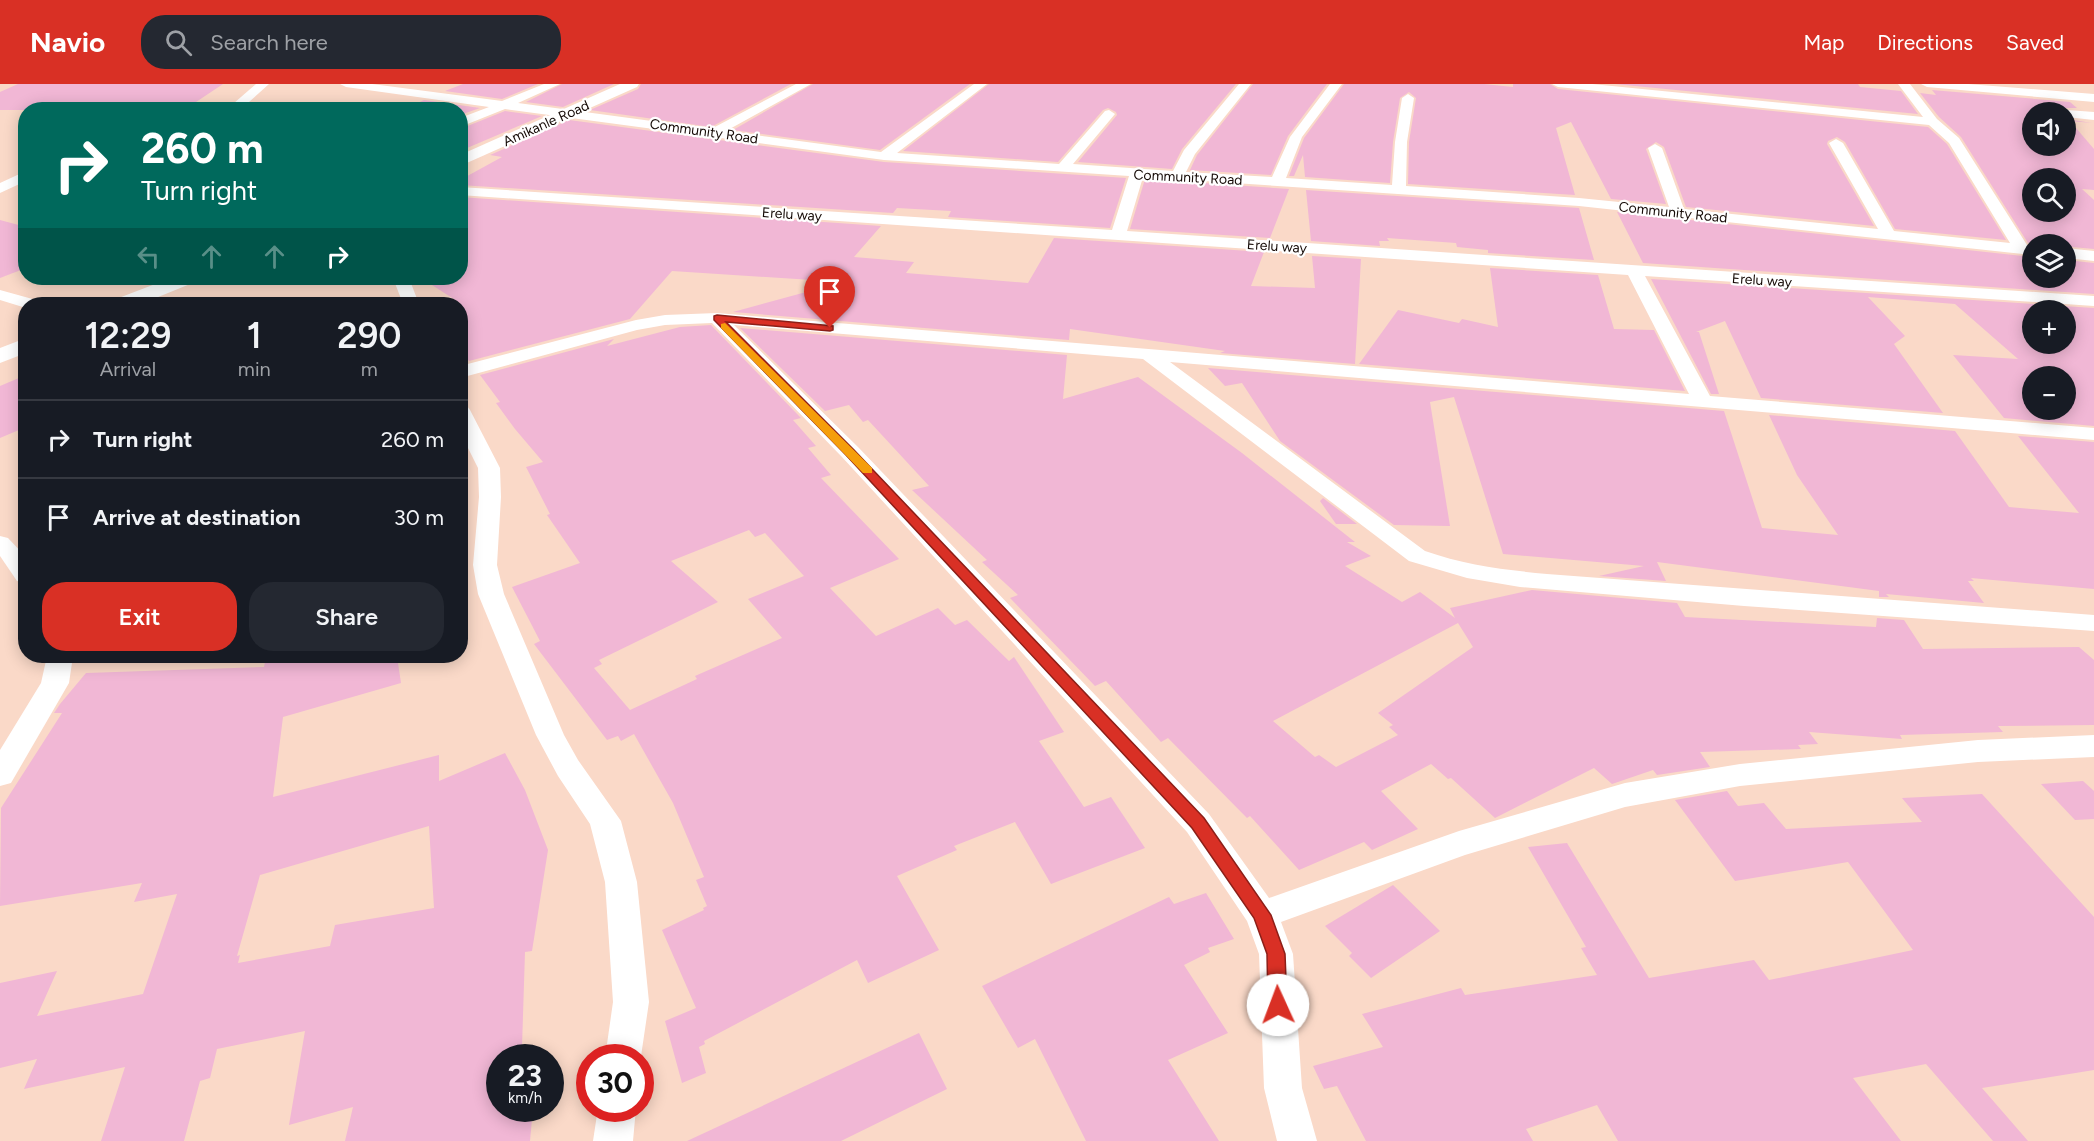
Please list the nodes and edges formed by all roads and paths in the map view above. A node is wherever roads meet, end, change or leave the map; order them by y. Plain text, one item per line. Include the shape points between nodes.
1 (262, 84) edge
2 (346, 84) edge
3 (554, 84) edge
4 (632, 84) edge
5 (806, 84) edge
6 (981, 84) edge
7 (1245, 84) edge
8 (1336, 84) edge
9 (1558, 84) edge
10 (1904, 84) edge
11 (1927, 84) edge
12 (2039, 84) edge
13 (2048, 94) junction
14 (1408, 98) dead end
15 (2094, 98) edge
16 (241, 102) edge
17 (502, 106) junction
18 (569, 113) junction
19 (1109, 114) dead end
20 (2076, 115) edge
21 (2094, 116) edge
22 (468, 120) edge
23 (1933, 122) junction
24 (715, 132) junction
25 (1836, 143) dead end
26 (1655, 148) dead end
27 (884, 156) junction
28 (468, 157) edge
29 (1062, 169) junction
30 (1137, 174) junction
31 (1177, 176) junction
32 (18, 179) edge
33 (1277, 182) junction
34 (0, 189) edge
35 (1399, 190) junction
36 (468, 192) edge
37 (1678, 212) junction
38 (1888, 233) junction
39 (1118, 235) junction
40 (2022, 242) edge
41 (2022, 248) edge
42 (2076, 254) edge
43 (2094, 256) edge
44 (1634, 271) junction
45 (171, 285) edge
46 (0, 295) edge
47 (141, 297) edge
48 (18, 300) edge
49 (2094, 301) edge
50 (717, 318) junction
51 (18, 348) edge
52 (1149, 355) junction
53 (0, 356) edge
54 (468, 370) edge
55 (1703, 402) junction
56 (468, 426) edge
57 (2094, 434) edge
58 (0, 543) edge
59 (18, 564) edge
60 (2094, 623) edge
61 (59, 663) edge
62 (2094, 746) edge
63 (0, 775) edge
64 (1262, 915) junction
65 (626, 1044) edge
66 (615, 1122) edge
67 (613, 1141) edge
68 (1297, 1141) edge

1 - 16 street
2 - 17 street, Community Road
3 - 17 street
4 - 18 street, Amikanle Road
5 - 24 street
6 - 27 street
7 - 31 street via 1189,153
8 - 33 street via 1296,137
9 - 23 street
10 - 23 street
11 - 13 street
12 - 13 street
13 - 15 street
14 - 35 street
17 - 18 street, Community Road
17 - 22 street
18 - 24 street, Community Road
18 - 28 street, Amikanle Road
19 - 29 street
20 - 21 street
23 - 40 street via 1954,141
24 - 27 street, Community Road
25 - 38 street
26 - 37 street
27 - 29 street, Community Road
29 - 30 street, Community Road
30 - 31 street, Community Road
30 - 39 street
31 - 33 street, Community Road
32 - 34 street
33 - 35 street, Community Road
35 - 37 street, Community Road
36 - 39 street, Erelu way
37 - 38 street, Community Road
38 - 41 street, Community Road
39 - 44 street, Erelu way
42 - 43 street
44 - 49 street, Erelu way
44 - 55 street
45 - 47 street
46 - 48 street
50 - 52 street
50 - 54 street via 636,325
50 - 64 street via 850,452 1198,823
51 - 53 street
52 - 55 street
52 - 60 street via 1417,556 1439,565 1503,576 1793,603
55 - 57 street
56 - 65 street via 489,468 485,565 491,594 550,735 605,821 621,882 630,1002
58 - 59 street
61 - 63 street via 55,683
62 - 64 street via 1978,751 1752,774 1625,795 1459,844
64 - 68 street via 1276,954 1283,1088
66 - 67 street

